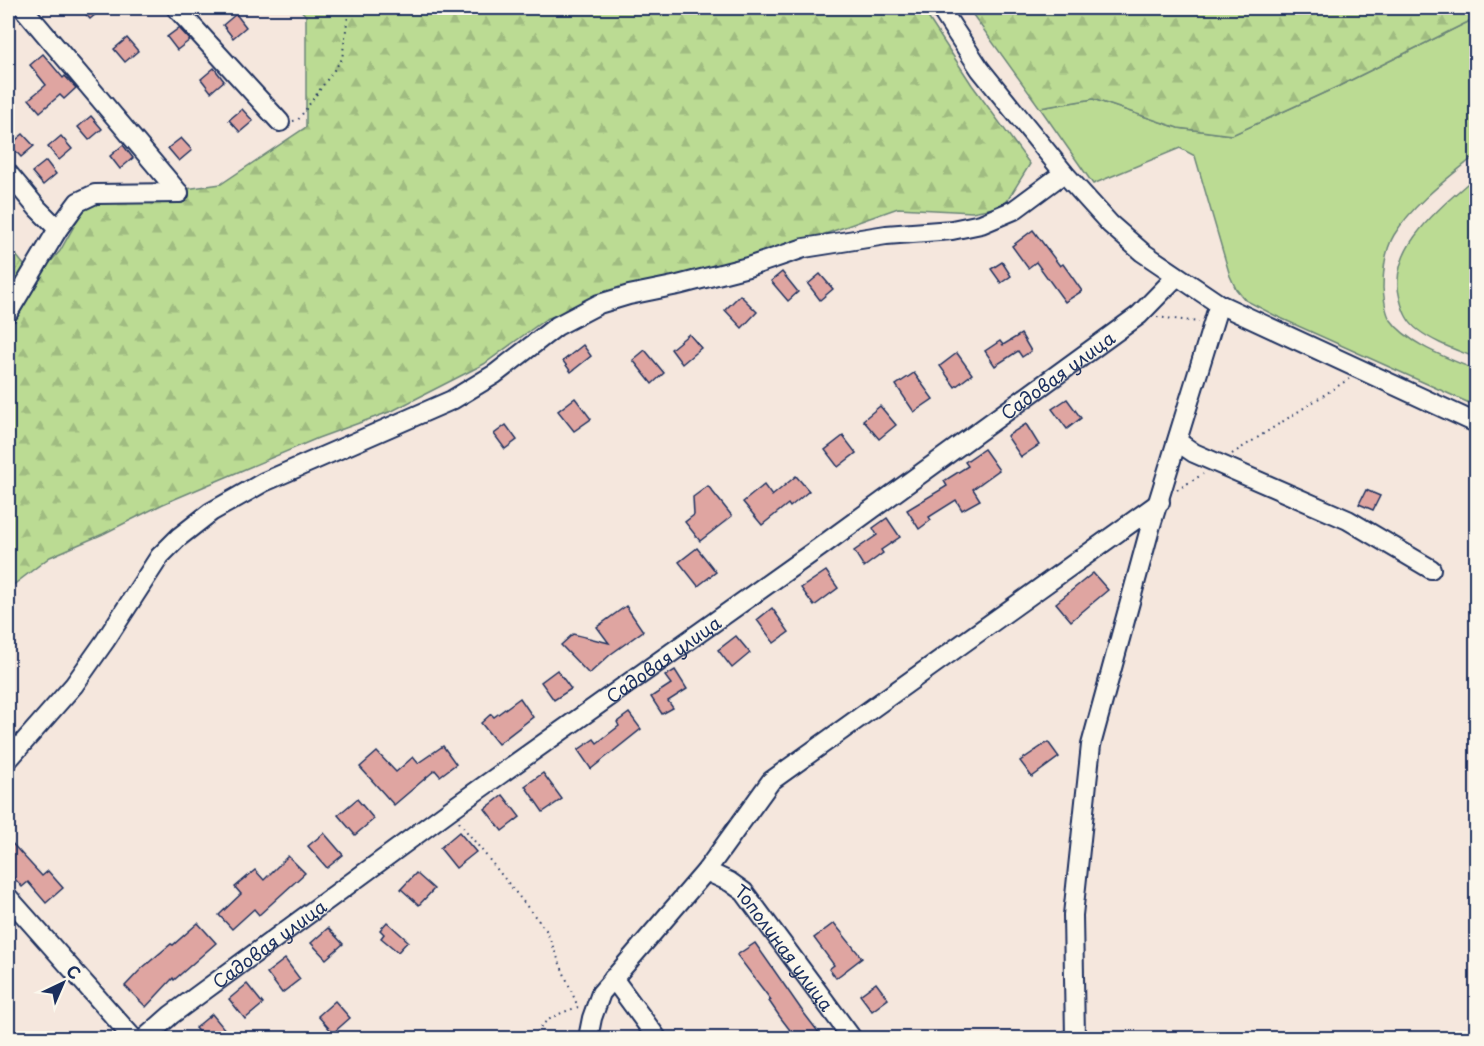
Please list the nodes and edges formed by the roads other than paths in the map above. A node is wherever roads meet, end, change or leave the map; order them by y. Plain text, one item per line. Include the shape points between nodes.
1 (23, 8) edge
2 (176, 8) edge
3 (940, 8) edge
4 (280, 122) road end
5 (8, 173) edge
6 (1064, 173) junction
7 (58, 229) junction
8 (1176, 277) junction
9 (1219, 304) junction
10 (8, 314) edge
11 (1476, 423) edge
12 (1178, 442) junction
13 (1160, 502) junction
14 (1431, 569) dead end
15 (8, 760) edge
16 (706, 872) junction
17 (8, 897) edge
18 (613, 978) junction
19 (133, 1038) edge
20 (145, 1038) edge
21 (588, 1038) edge
22 (657, 1038) edge
23 (852, 1038) edge
24 (1075, 1038) edge

1 - 7 street via 179,193 95,194 78,202
2 - 4 street
3 - 6 street via 980,69
5 - 7 street
6 - 8 street via 1110,224
6 - 15 street via 1014,210 981,224 804,248 748,267 600,304 556,326 495,374 452,400 264,482 211,512 160,556 74,685
7 - 10 street
8 - 9 street
8 - 20 street, Садовая улица via 1139,315 450,810
9 - 11 street
9 - 12 street
12 - 13 street
12 - 14 street via 1194,453 1348,520
13 - 16 street via 771,782
13 - 24 street via 1091,746 1073,915
16 - 18 street
16 - 23 street, Тополиная улица via 744,892
17 - 19 street
18 - 21 street via 602,993
18 - 22 street

